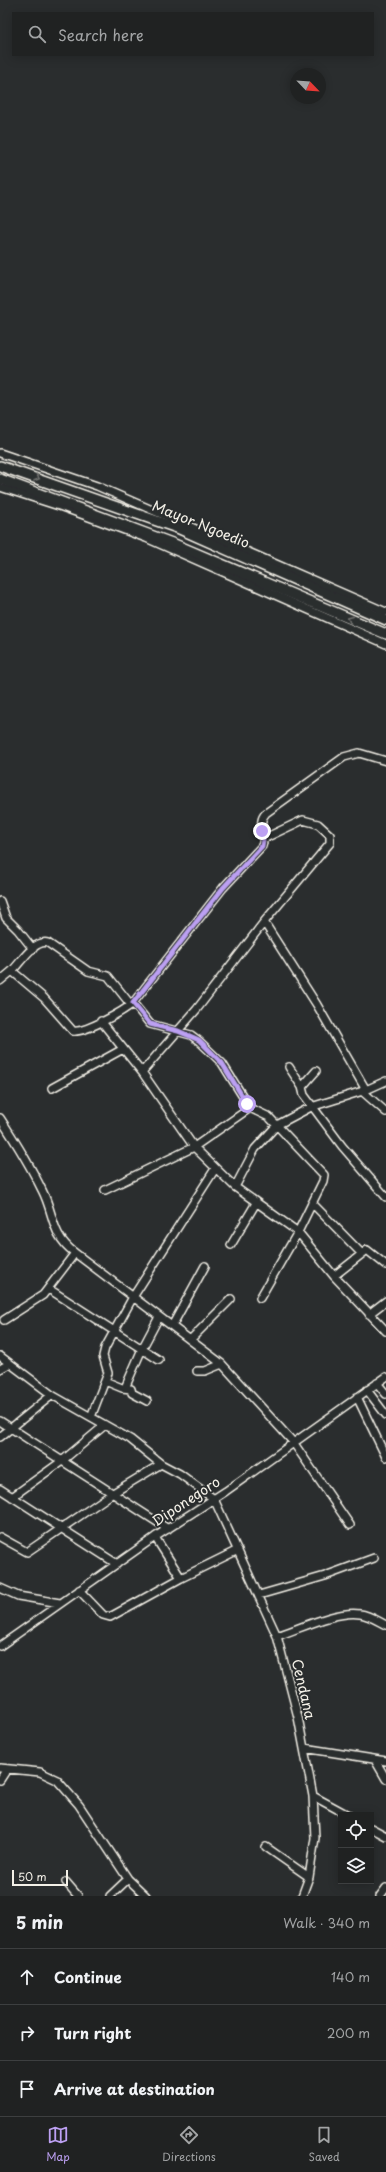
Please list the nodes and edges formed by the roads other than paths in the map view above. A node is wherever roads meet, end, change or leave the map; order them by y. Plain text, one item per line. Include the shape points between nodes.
1 (0, 453) edge
2 (0, 466) edge
3 (0, 479) edge
4 (0, 487) edge
5 (386, 612) edge
6 (386, 620) edge
7 (386, 634) edge
8 (386, 644) edge
9 (386, 761) edge
10 (263, 839) junction
11 (0, 901) edge
12 (264, 922) junction
13 (33, 949) junction
14 (12, 971) junction
15 (0, 981) edge
16 (132, 1004) junction
17 (101, 1021) junction
18 (178, 1031) junction
19 (123, 1049) junction
20 (289, 1067) dead end
21 (316, 1071) dead end
22 (142, 1072) junction
23 (386, 1081) edge
24 (302, 1087) junction
25 (52, 1088) dead end
26 (364, 1090) junction
27 (311, 1107) junction
28 (250, 1108) junction
29 (386, 1112) edge
30 (0, 1118) edge
31 (277, 1125) junction
32 (194, 1147) junction
33 (215, 1169) junction
34 (236, 1187) junction
35 (105, 1190) dead end
36 (386, 1197) edge
37 (256, 1203) junction
38 (312, 1203) junction
39 (298, 1232) junction
40 (231, 1245) dead end
41 (74, 1253) junction
42 (361, 1253) junction
43 (386, 1265) edge
44 (205, 1266) dead end
45 (334, 1276) junction
46 (49, 1289) junction
47 (133, 1297) junction
48 (260, 1298) dead end
49 (231, 1299) dead end
50 (386, 1301) edge
51 (369, 1314) junction
52 (159, 1317) junction
53 (4, 1320) dead end
54 (172, 1326) junction
55 (115, 1331) junction
56 (386, 1331) edge
57 (190, 1340) junction
58 (142, 1349) junction
59 (0, 1356) edge
60 (159, 1360) dead end
61 (8, 1364) junction
62 (222, 1364) junction
63 (0, 1369) edge
64 (197, 1371) dead end
65 (386, 1377) edge
66 (105, 1381) junction
67 (377, 1383) junction
68 (125, 1388) junction
69 (368, 1390) junction
70 (386, 1394) edge
71 (52, 1395) junction
72 (357, 1397) junction
73 (147, 1401) dead end
74 (386, 1415) edge
75 (91, 1418) junction
76 (0, 1421) edge
77 (105, 1425) junction
78 (12, 1429) junction
79 (0, 1437) edge
80 (293, 1442) junction
81 (386, 1457) edge
82 (62, 1461) junction
83 (161, 1464) junction
84 (0, 1489) edge
85 (113, 1493) junction
86 (12, 1496) junction
87 (214, 1499) junction
88 (350, 1525) dead end
89 (168, 1528) junction
90 (62, 1529) junction
91 (0, 1537) edge
92 (156, 1537) junction
93 (238, 1550) junction
94 (374, 1558) dead end
95 (117, 1564) junction
96 (181, 1578) junction
97 (0, 1588) edge
98 (79, 1590) junction
99 (259, 1595) junction
100 (60, 1603) junction
101 (386, 1625) edge
102 (277, 1636) junction
103 (0, 1646) edge
104 (304, 1748) junction
105 (375, 1760) junction
106 (386, 1761) edge
107 (3, 1769) edge
108 (386, 1779) edge
109 (0, 1780) edge
110 (312, 1796) junction
111 (342, 1812) edge
112 (374, 1830) edge
113 (386, 1836) edge
114 (266, 1847) dead end
115 (309, 1877) junction
116 (128, 1879) junction
117 (66, 1882) dead end
118 (386, 1888) edge
119 (78, 1896) edge
120 (110, 1896) edge
121 (146, 1896) edge
122 (302, 1896) edge
123 (380, 1896) edge

1 - 5 street via 98,486
2 -> 6 street, Mayor Ngoedio via 178,528
7 -> 3 street, Mayor Ngoedio via 172,543
4 - 8 street via 146,538
9 - 10 street via 359,753 339,760 266,813 261,823
10 - 12 street via 303,820 318,824 331,837 330,843
10 - 16 street via 262,846 223,888
11 - 13 street via 6,918
12 - 18 street
12 - 26 street via 313,998
13 - 14 street
13 - 16 street via 40,943 48,943 84,970 108,976
14 - 15 street
14 - 17 street via 44,998 73,1031 78,1032
16 - 17 street
16 - 18 street via 150,1024
17 - 19 street
18 - 22 street
18 - 28 street via 195,1038 213,1053
19 - 22 street
19 - 25 street
20 - 24 street
21 - 24 street
22 - 32 street
23 - 26 street
24 - 27 street
26 - 27 street
26 - 29 street
27 - 31 street
27 - 36 street
28 - 31 street via 268,1115
28 - 32 street
30 - 41 street via 47,1200 56,1234
31 - 34 street via 255,1150
31 - 38 street via 324,1175
32 - 33 street
32 - 35 street
33 - 34 street
33 - 47 street
34 - 37 street
37 - 39 street
37 - 40 street
38 - 39 street
38 - 42 street
39 - 45 street
39 - 48 street
41 - 46 street
41 - 47 street
42 - 43 street via 368,1250
42 - 45 street
44 - 54 street
45 - 51 street
46 - 53 street
46 - 55 street
47 - 52 street
47 - 55 street
49 - 57 street
50 - 51 street
51 - 56 street
52 - 54 street
52 - 58 street
54 - 57 street
55 - 58 street
55 - 66 street via 104,1352 108,1373
57 - 62 street
58 - 60 street
58 - 68 street
59 - 61 street
61 - 63 street
61 - 71 street
62 - 64 street via 205,1371
62 - 80 street
65 - 67 street, Diponegoro
66 - 68 street
66 - 75 street
67 - 69 street, Diponegoro
67 - 70 street
68 - 73 street via 131,1389 135,1396
69 - 72 street, Diponegoro
69 - 74 street
71 - 75 street
71 - 78 street
72 - 80 street, Diponegoro
72 - 81 street
75 - 77 street
76 - 78 street
77 - 82 street
77 - 83 street via 130,1439
78 - 79 street
78 - 82 street
80 - 87 street, Diponegoro
80 - 88 street
82 - 85 street
82 - 86 street
83 - 85 street
83 - 87 street via 180,1474
84 - 86 street
85 - 89 street
85 - 90 street
86 - 90 street
87 - 89 street, Diponegoro
87 - 93 street, Cendana
89 - 92 street, Diponegoro
90 - 91 street via 27,1552
90 - 95 street
92 - 95 street, Diponegoro
92 - 96 street
93 - 96 street
93 - 99 street, Cendana
94 - 99 street via 325,1576
95 - 98 street, Diponegoro
96 - 98 street via 108,1617
97 - 100 street via 18,1596
98 - 100 street, Diponegoro
99 - 102 street, Cendana
100 - 103 street, Diponegoro
101 - 102 street via 362,1614 352,1614 331,1618
102 - 104 street, Cendana
104 - 105 street
104 - 110 street, Cendana
105 - 106 street
105 - 108 street
107 - 109 street
107 - 116 street via 40,1772 60,1783 87,1815
110 - 111 street
110 - 115 street, Cendana via 316,1838
112 - 113 street
114 - 115 street
115 - 122 street, Cendana
116 - 120 street
116 - 121 street
117 - 119 street
118 - 123 street

